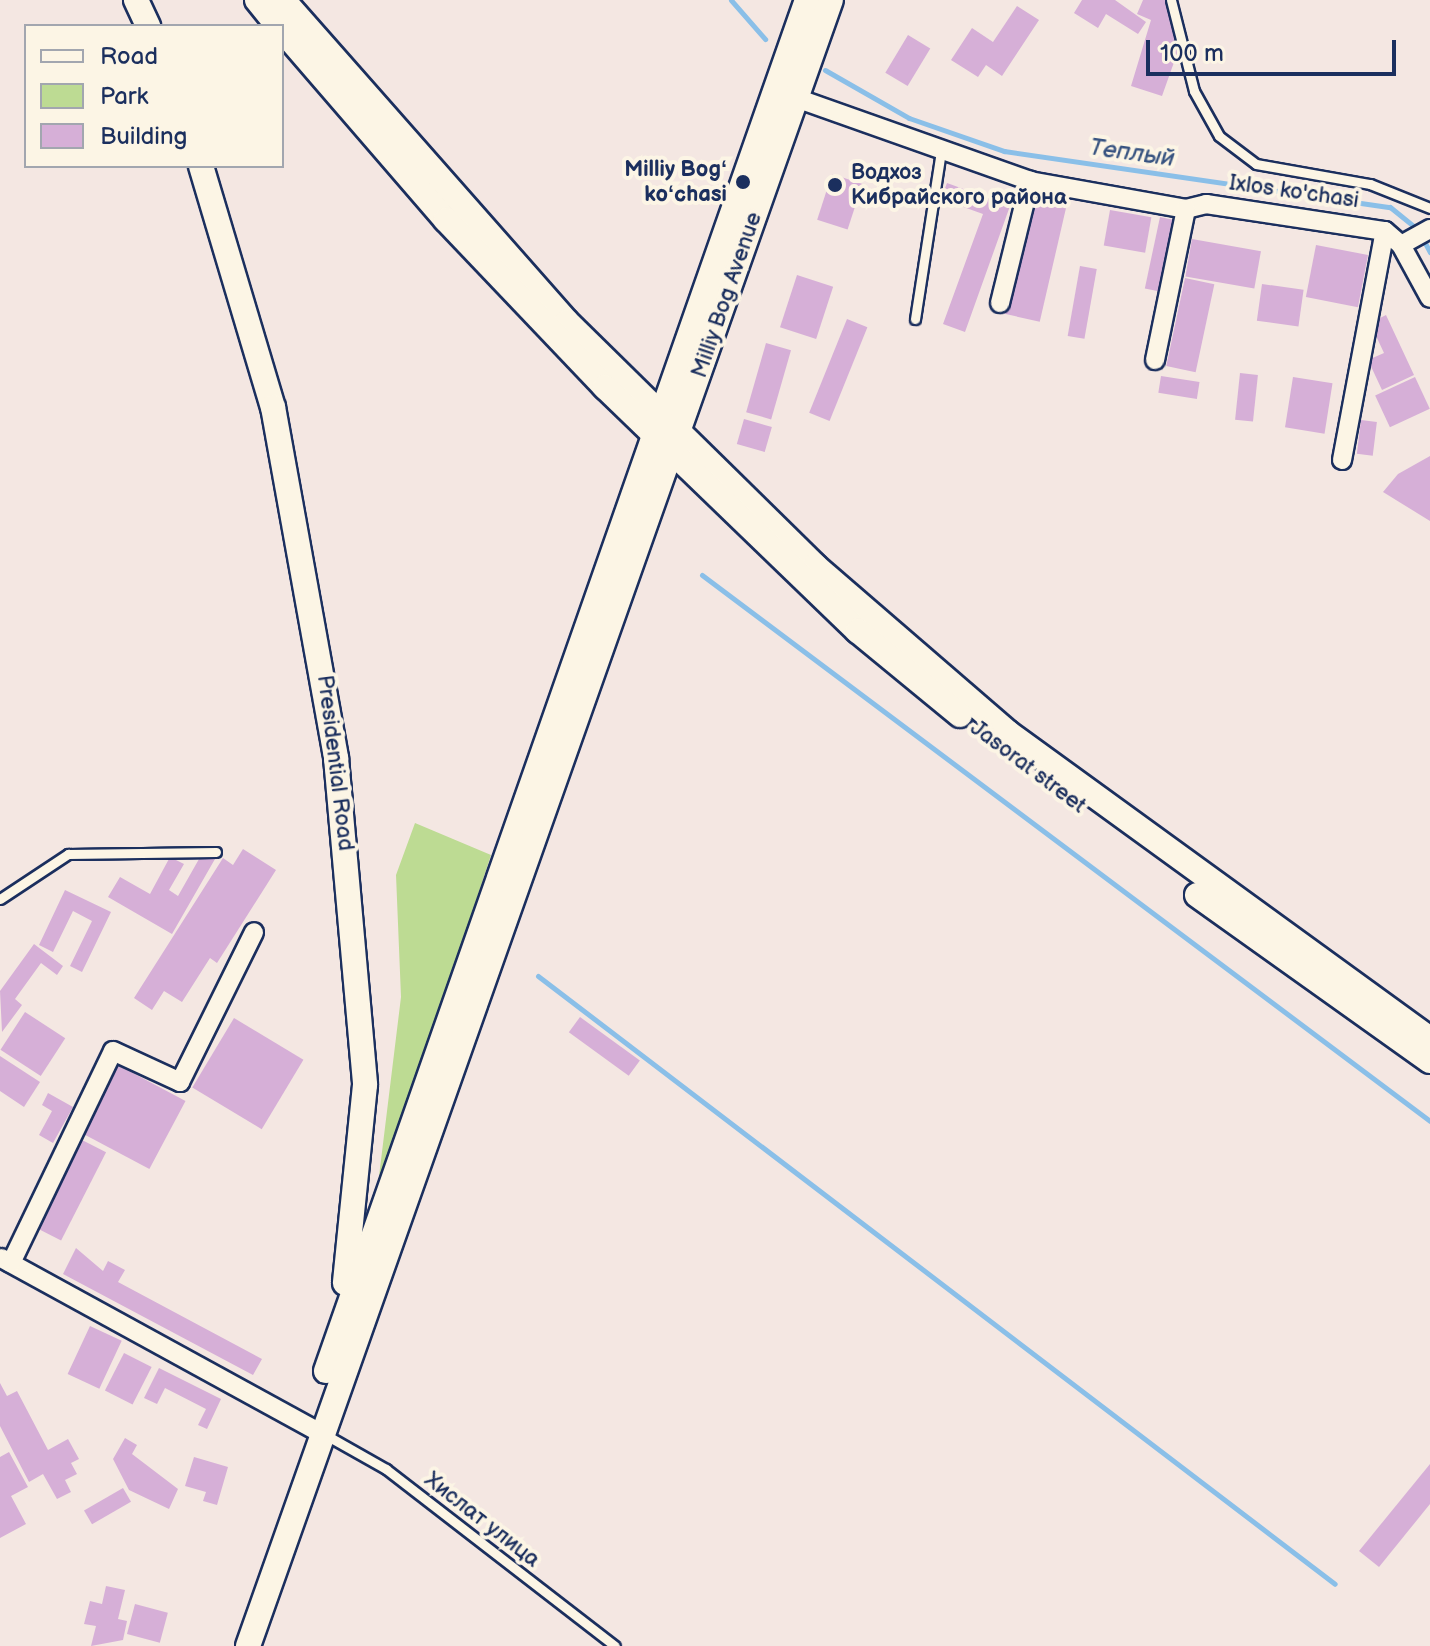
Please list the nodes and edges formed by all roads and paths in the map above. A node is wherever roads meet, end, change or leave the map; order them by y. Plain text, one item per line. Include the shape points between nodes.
1 (136, 0) edge
2 (257, 0) edge
3 (283, 0) edge
4 (807, 0) edge
5 (831, 0) edge
6 (1171, 0) edge
7 (147, 24) edge
8 (277, 24) edge
9 (284, 33) edge
10 (796, 98) junction
11 (941, 151) junction
12 (202, 168) edge
13 (1030, 181) junction
14 (1430, 208) edge
15 (1186, 209) junction
16 (1385, 231) junction
17 (1425, 232) edge
18 (1401, 245) junction
19 (1430, 298) edge
20 (1000, 303) dead end
21 (915, 319) dead end
22 (1155, 360) dead end
23 (666, 435) junction
24 (1342, 460) dead end
25 (216, 852) dead end
26 (0, 899) edge
27 (254, 932) dead end
28 (1430, 1039) edge
29 (1430, 1061) edge
30 (5, 1260) edge
31 (326, 1371) junction
32 (315, 1429) junction
33 (231, 1646) edge
34 (248, 1646) edge
35 (615, 1646) edge

1 - 7 main road
2 - 8 main road
3 - 23 main road
4 - 23 main road, Milliy Bog Avenue
5 - 10 main road, Milliy Bog Avenue
6 - 14 lane via 1194,91 1219,136 1256,164 1370,184
9 - 23 main road via 446,220
10 - 11 street, Ixlos ko'chasi
10 - 23 main road, Milliy Bog Avenue
11 - 13 street, Ixlos ko'chasi
11 - 21 lane
12 - 31 main road, Presidential Road via 255,337 306,567 361,989 363,1133 346,1276
13 - 15 street, Ixlos ko'chasi
13 - 20 street
15 - 16 street, Ixlos ko'chasi via 1206,204
15 - 22 street
16 - 18 street, Ixlos ko'chasi
16 - 24 street
17 - 18 street
18 - 19 street, Ixlos ko'chasi
23 - 28 main road, Jasorat street via 997,724
23 - 29 main road, Jasorat street via 858,631 968,722 1263,945
23 - 31 main road
23 - 32 main road
25 - 26 lane via 68,854
27 - 30 street via 180,1082 113,1051
30 - 32 street
31 - 32 main road
32 - 33 main road
32 - 34 main road
32 - 35 lane, Хислат улица via 376,1462

